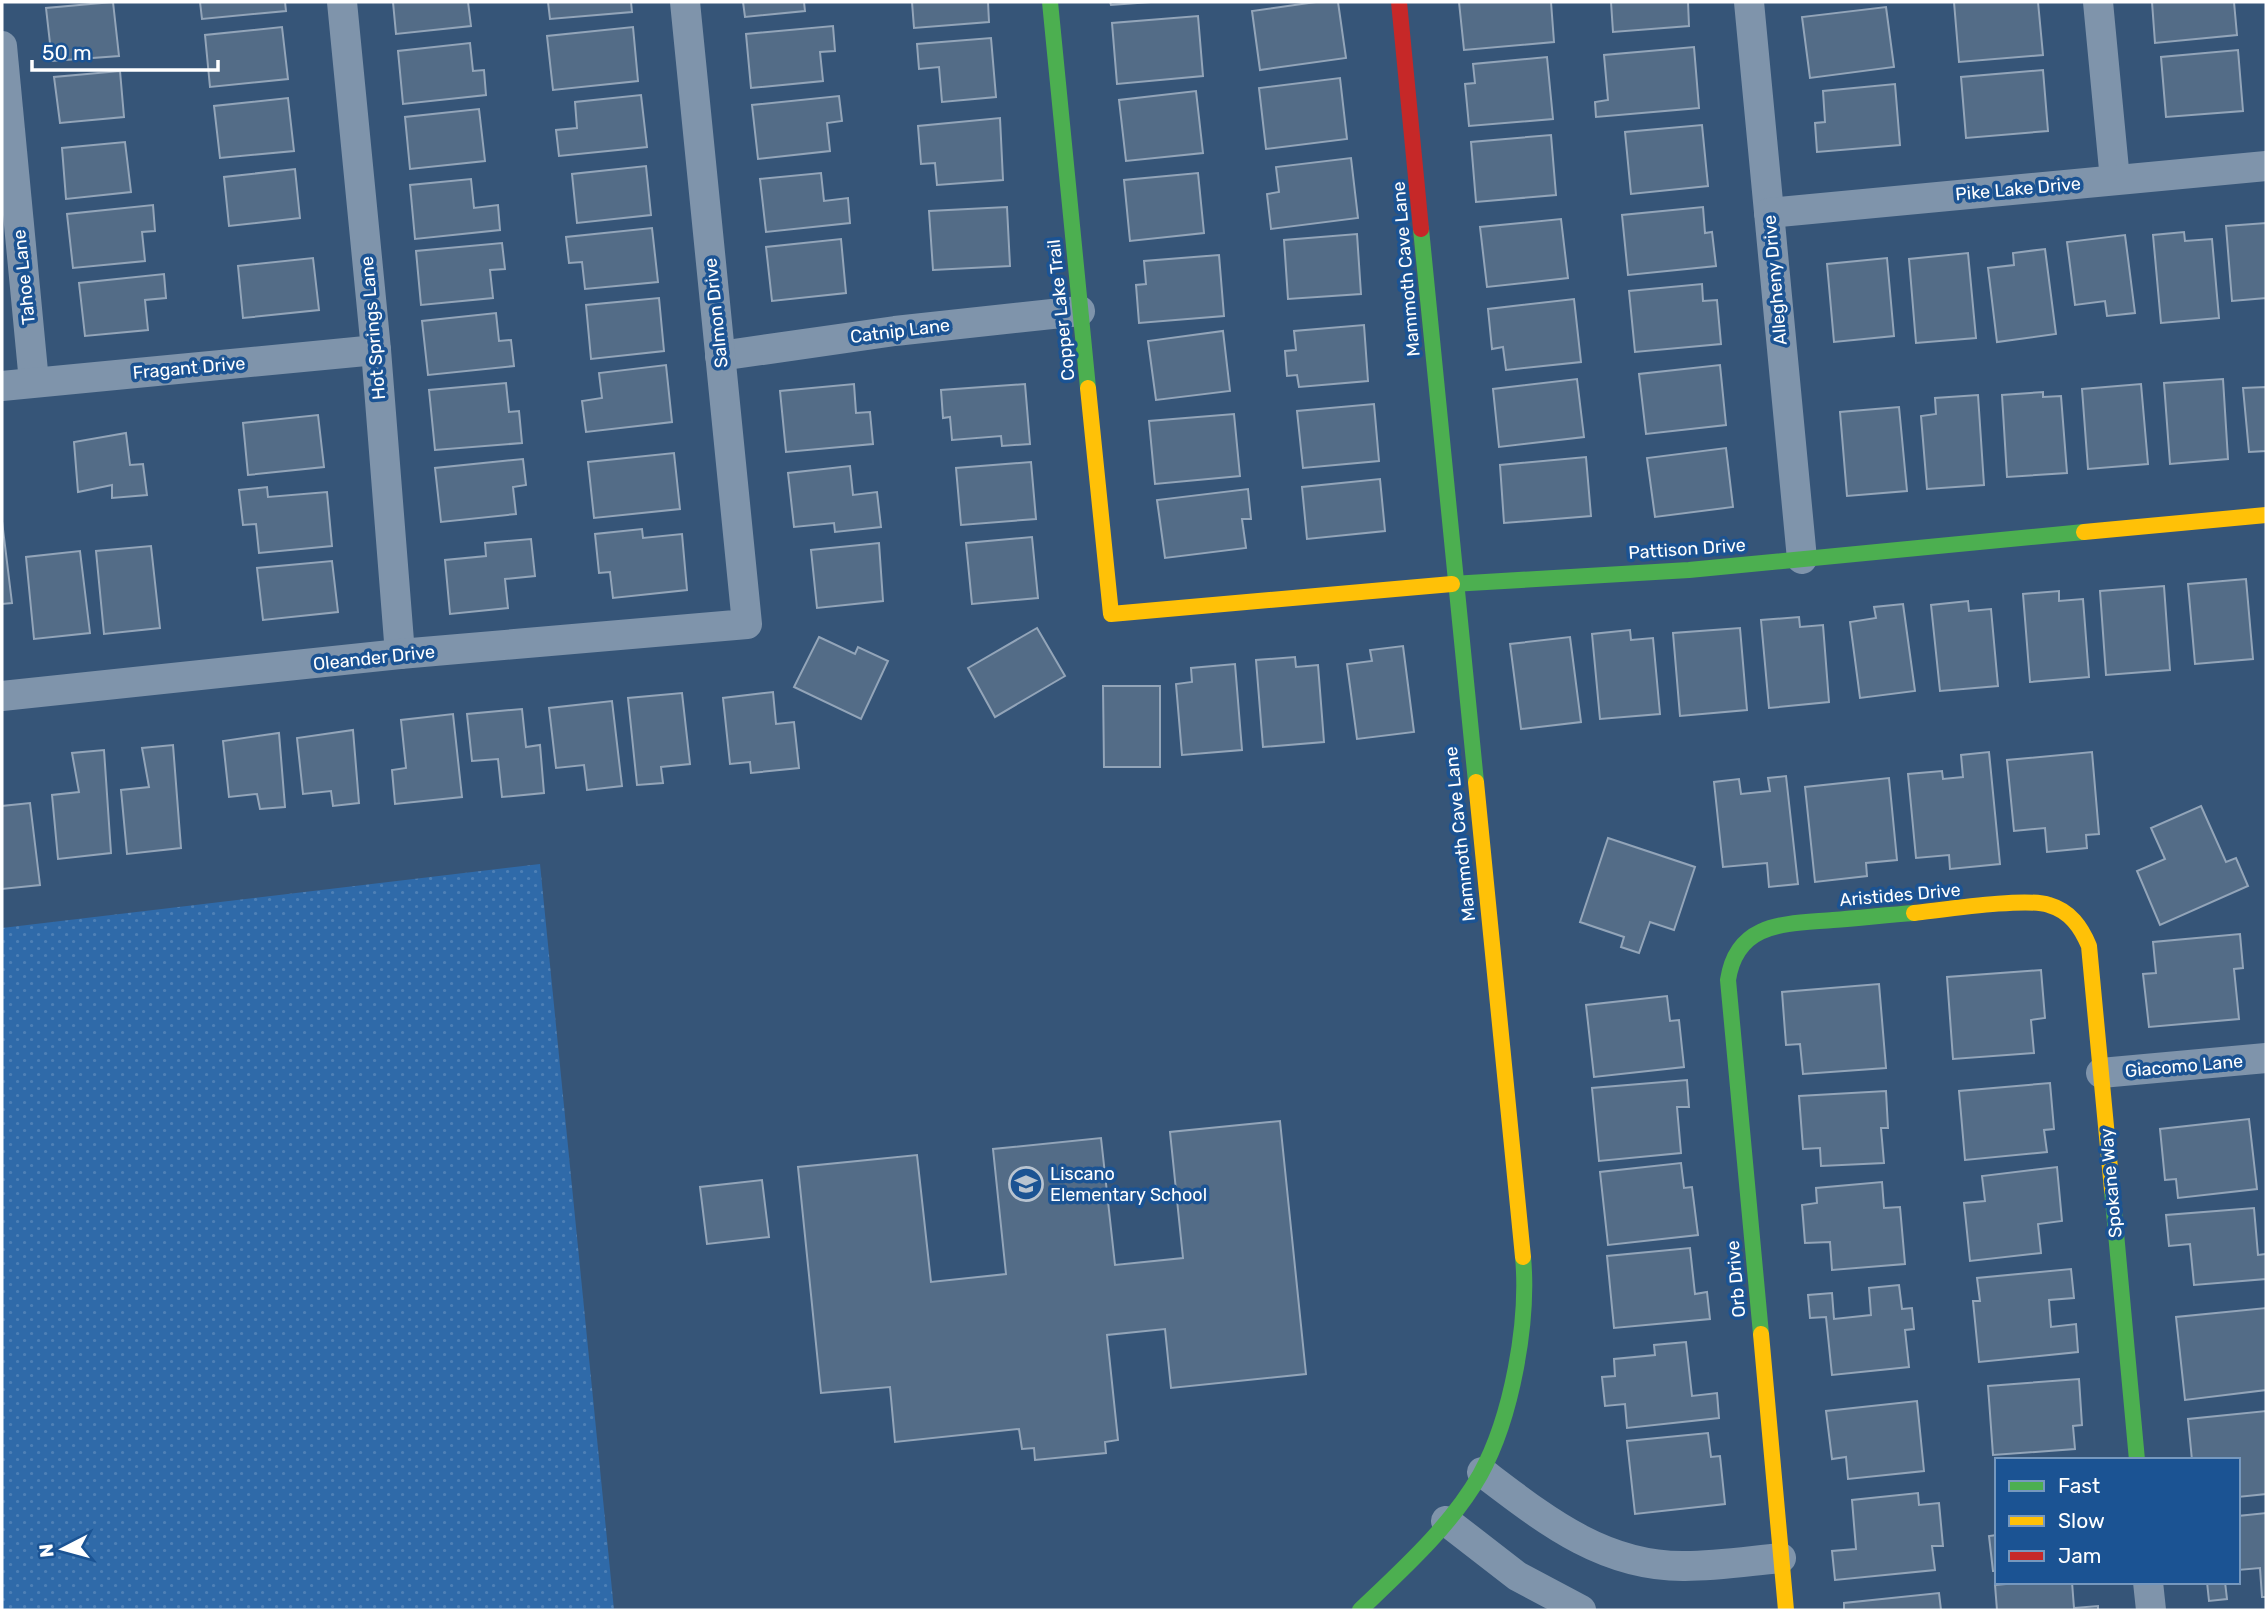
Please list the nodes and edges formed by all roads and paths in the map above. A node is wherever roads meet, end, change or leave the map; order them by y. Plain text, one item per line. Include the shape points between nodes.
1 (342, 2) edge
2 (685, 2) edge
3 (1051, 2) edge
4 (1399, 2) edge
5 (1749, 2) edge
6 (2098, 2) edge
7 (2, 46) edge
8 (2266, 166) edge
9 (2115, 180) junction
10 (1769, 213) junction
11 (1080, 311) junction
12 (376, 350) junction
13 (720, 356) junction
14 (34, 382) junction
15 (2, 386) edge
16 (2266, 515) edge
17 (1802, 559) junction
18 (1455, 584) junction
19 (1111, 614) joint
20 (747, 624) joint
21 (401, 654) junction
22 (2, 696) edge
23 (2068, 914) joint
24 (1740, 946) joint
25 (2266, 1058) edge
26 (2101, 1073) junction
27 (2137, 1458) edge
28 (1482, 1472) junction
29 (1446, 1521) junction
30 (1781, 1558) junction
31 (2148, 1584) edge
32 (1360, 1610) edge
33 (1581, 1610) edge
34 (1786, 1610) edge
35 (2151, 1610) edge

1 - 12 street, Hot Springs Lane
2 - 13 street, Salmon Drive
3 - 11 street, Copper Lake Trail
4 - 18 street, Mammoth Cave Lane
5 - 10 street, Allegheny Drive
6 - 9 street
7 - 14 street, Tahoe Lane
8 - 9 street, Pike Lake Drive
9 - 10 street, Pike Lake Drive
10 - 17 street, Allegheny Drive
11 - 13 street, Catnip Lane
11 - 19 street, Copper Lake Trail
12 - 14 street, Fragant Drive
12 - 21 street, Hot Springs Lane
13 - 20 street, Salmon Drive
14 - 15 street, Fragant Drive
16 - 17 street, Pattison Drive
17 - 18 street, Pattison Drive
18 - 19 street, Pattison Drive
18 - 28 street, Mammoth Cave Lane via 1524,1268 1522,1333 1515,1371
20 - 21 street, Oleander Drive
21 - 22 street, Oleander Drive
23 - 24 street, Aristides Drive via 2049,904 2028,902 1776,926 1756,932
23 - 26 street, Spokane Way via 2089,946
24 - 30 street, Orb Drive via 1730,967 1728,987
25 - 26 street, Giacomo Lane
26 - 27 street, Spokane Way
28 - 29 street, Mammoth Cave Lane
28 - 30 street via 1565,1534 1611,1555 1683,1567
29 - 32 street, Mammoth Cave Lane via 1399,1575
29 - 33 street via 1517,1576
30 - 34 street, Orb Drive
31 - 35 street

